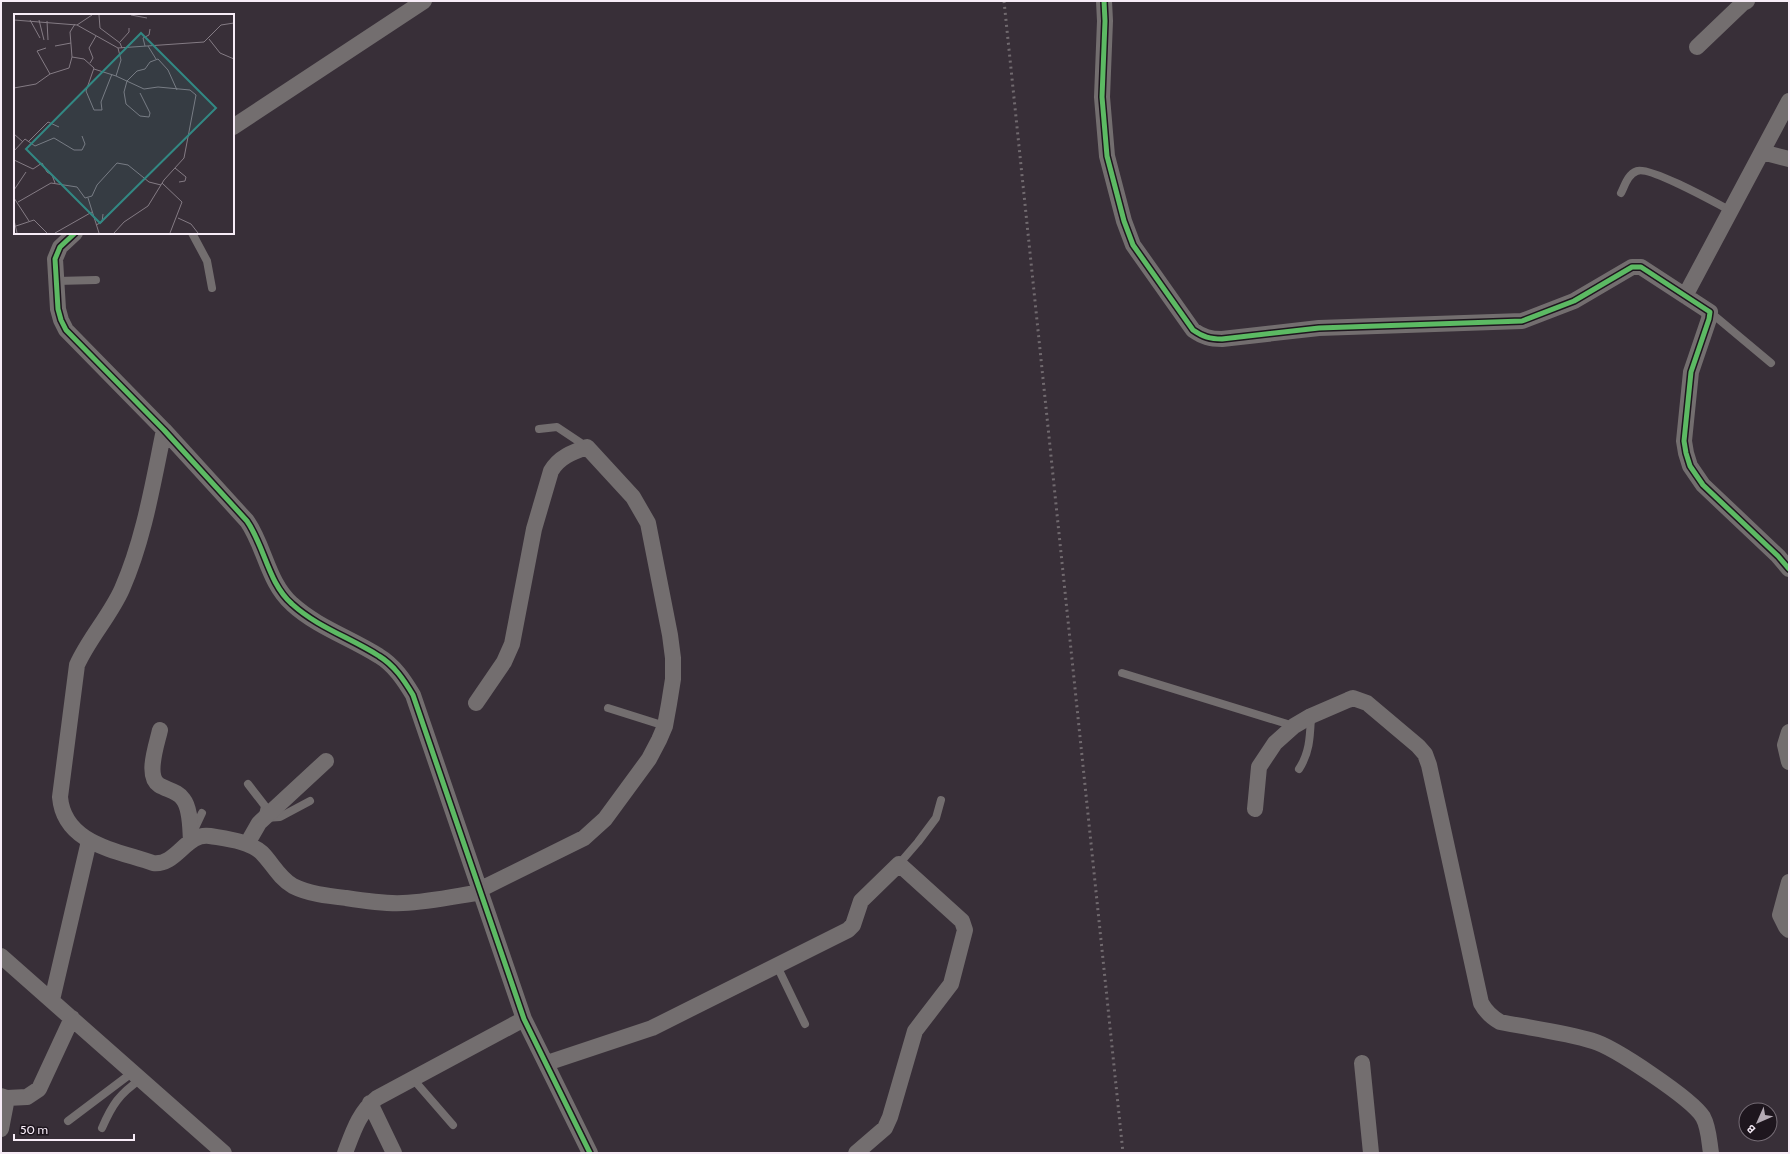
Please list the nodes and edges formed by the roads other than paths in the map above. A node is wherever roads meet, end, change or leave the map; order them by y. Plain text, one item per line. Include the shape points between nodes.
1 (424, 1) edge
2 (1104, 1) edge
3 (1747, 1) edge
4 (1698, 48) dead end
5 (1789, 101) edge
6 (234, 126) edge
7 (1762, 152) junction
8 (1789, 159) edge
9 (1620, 193) dead end
10 (1731, 211) junction
11 (74, 234) edge
12 (193, 234) edge
13 (96, 280) dead end
14 (57, 281) junction
15 (212, 288) dead end
16 (1697, 304) junction
17 (1771, 363) dead end
18 (539, 429) dead end
19 (164, 430) junction
20 (587, 447) junction
21 (1789, 569) edge
22 (1122, 673) dead end
23 (476, 703) dead end
24 (608, 708) dead end
25 (1311, 716) junction
26 (665, 726) junction
27 (1294, 726) junction
28 (160, 730) dead end
29 (1789, 732) edge
30 (326, 761) dead end
31 (1789, 762) edge
32 (1299, 769) dead end
33 (248, 784) dead end
34 (941, 800) dead end
35 (310, 801) dead end
36 (1254, 809) dead end
37 (202, 813) dead end
38 (262, 821) junction
39 (191, 839) junction
40 (89, 841) junction
41 (247, 844) junction
42 (899, 864) junction
43 (1789, 882) edge
44 (481, 891) junction
45 (1789, 930) edge
46 (1, 956) edge
47 (777, 966) junction
48 (52, 1000) junction
49 (72, 1018) junction
50 (524, 1019) junction
51 (805, 1024) dead end
52 (547, 1063) junction
53 (1362, 1064) dead end
54 (137, 1076) junction
55 (413, 1078) junction
56 (4, 1097) edge
57 (370, 1103) junction
58 (68, 1121) dead end
59 (453, 1125) dead end
60 (102, 1128) dead end
61 (1, 1129) edge
62 (224, 1153) edge
63 (344, 1153) edge
64 (394, 1153) edge
65 (590, 1153) edge
66 (856, 1153) edge
67 (1372, 1153) edge
68 (1711, 1153) edge

1 - 6 street
2 - 16 street via 1106,21 1102,104 1107,156 1124,221 1133,245 1188,323 1201,335 1222,339 1319,328 1522,321 1574,301 1632,266 1641,267
3 - 4 street
5 - 7 street
7 - 8 street
7 - 10 street
9 - 10 lane via 1630,175 1638,170 1647,171
10 - 16 street
11 - 14 street via 57,253
12 - 15 lane via 207,261
13 - 14 lane
14 - 19 street via 58,309 66,330
16 - 17 lane
16 - 21 street via 1709,319 1691,372 1684,442 1686,454 1693,471 1703,485
18 - 20 lane via 557,427
19 - 40 street via 141,536 125,580 117,601 77,665 60,797 68,823
19 - 44 street via 253,529 274,581 291,604 379,656 404,680 413,695
20 - 23 street via 568,454 556,463 551,471 535,523 512,644 504,662
20 - 26 street via 633,497 648,523 673,658 673,679
22 - 27 lane
24 - 26 lane
25 - 27 street
25 - 32 lane via 1307,756
25 - 68 street via 1353,698 1359,699 1367,703 1425,754 1482,1003 1491,1018 1593,1041 1615,1051 1696,1108 1707,1129
26 - 44 street via 649,758 596,829 584,838
27 - 36 street via 1276,743 1259,767
28 - 39 street via 151,769 153,780 183,798 187,806
29 - 31 street via 1785,745
30 - 38 street
33 - 38 lane via 265,806
34 - 42 lane via 936,818
35 - 38 lane via 280,817
37 - 39 lane
38 - 41 street
39 - 40 street via 173,858 160,864
39 - 41 street via 208,836
40 - 48 street
41 - 44 street via 262,853 291,885 322,895 403,903
42 - 47 street via 861,901 853,925 848,930
42 - 66 street via 962,921 964,930 951,984 915,1030 885,1128
43 - 45 street via 1780,914
44 - 50 street
46 - 48 street
47 - 51 lane
47 - 52 street via 652,1028
48 - 49 street
49 - 54 street
49 - 56 street via 38,1089 28,1097
50 - 52 street
50 - 55 street
52 - 65 street
53 - 67 street
54 - 58 lane
54 - 60 lane via 116,1100
54 - 62 street
55 - 57 street
55 - 59 lane
56 - 61 street
57 - 63 street via 359,1118
57 - 64 street

